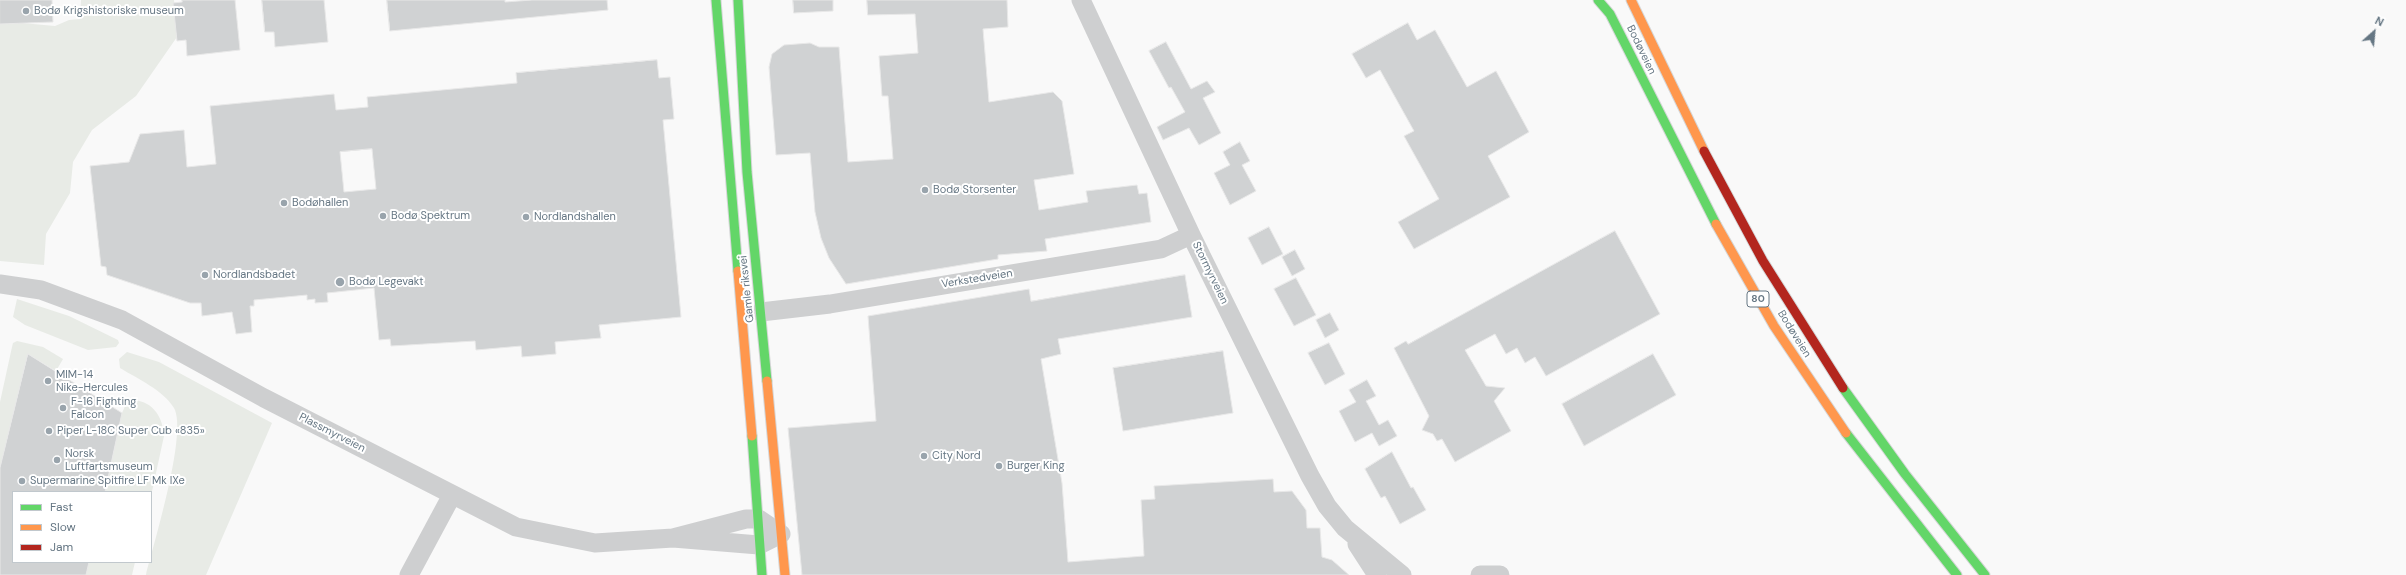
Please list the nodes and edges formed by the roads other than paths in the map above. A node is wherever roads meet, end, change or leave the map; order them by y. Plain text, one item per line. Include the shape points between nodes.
1 (716, 0) edge
2 (738, 0) edge
3 (1081, 0) edge
4 (1598, 0) edge
5 (1630, 0) edge
6 (1191, 235) junction
7 (0, 284) edge
8 (761, 312) junction
9 (452, 495) junction
10 (759, 518) junction
11 (781, 534) junction
12 (673, 538) junction
13 (1354, 538) junction
14 (759, 546) junction
15 (409, 575) edge
16 (762, 575) edge
17 (785, 575) edge
18 (1377, 575) edge
19 (1402, 575) edge
20 (1480, 575) edge
21 (1500, 575) edge
22 (1957, 575) edge
23 (1985, 575) edge

1 - 10 main road, Gamle riksvei
2 - 8 main road, Gamle riksvei via 747,172
3 - 6 street, Stormyrveien
4 - 22 main road, Bodøveien / 80 via 1610,14 1721,235 1778,332 1857,450
5 - 23 main road, Bodøveien / 80 via 1722,186 1783,296 1852,402 1921,496
6 - 8 street, Verkstedveien via 1161,248 830,304
6 - 13 street, Stormyrveien via 1310,476 1327,506
7 - 9 street, Plassmyrveien via 41,290 122,320 264,398
8 - 11 main road, Gamle riksvei
9 - 12 street, Plassmyrveien via 516,527 595,543
9 - 15 street
10 - 11 street
10 - 12 street, Plassmyrveien
10 - 14 main road, Gamle riksvei
11 - 14 street
11 - 17 main road, Gamle riksvei
12 - 14 street, Plassmyrveien
13 - 18 street, Stormyrveien
13 - 19 street, Stormyrveien
14 - 16 main road, Gamle riksvei
20 - 21 street

